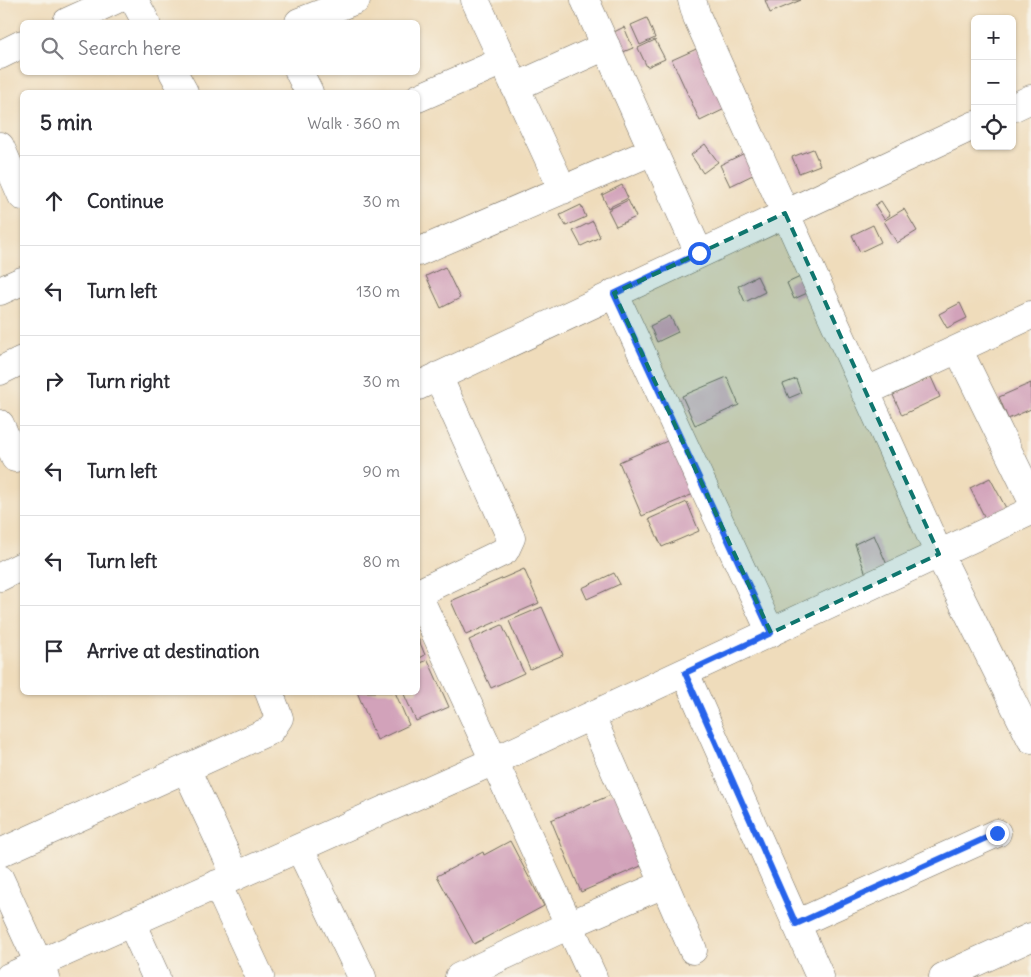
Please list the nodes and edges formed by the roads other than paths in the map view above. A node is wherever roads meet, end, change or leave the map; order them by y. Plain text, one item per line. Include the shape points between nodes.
1 (115, 0) edge
2 (134, 0) edge
3 (475, 0) edge
4 (585, 0) edge
5 (692, 0) edge
6 (351, 1) edge
7 (72, 20) edge
8 (145, 20) edge
9 (304, 20) edge
10 (20, 45) edge
11 (606, 46) junction
12 (0, 54) edge
13 (503, 61) junction
14 (175, 75) edge
15 (300, 75) edge
16 (515, 87) junction
17 (183, 90) edge
18 (308, 90) edge
19 (420, 97) edge
20 (1031, 99) edge
21 (1016, 106) edge
22 (971, 127) edge
23 (0, 146) edge
24 (653, 151) junction
25 (15, 186) edge
26 (563, 190) junction
27 (785, 213) junction
28 (420, 251) edge
29 (699, 253) junction
30 (20, 282) edge
31 (0, 291) edge
32 (614, 294) junction
33 (1031, 315) edge
34 (958, 349) junction
35 (20, 361) edge
36 (0, 371) edge
37 (428, 381) edge
38 (865, 392) junction
39 (0, 424) edge
40 (12, 459) edge
41 (1031, 498) edge
42 (1031, 511) edge
43 (939, 554) junction
44 (20, 567) edge
45 (0, 577) edge
46 (420, 593) edge
47 (420, 598) edge
48 (771, 633) junction
49 (685, 673) junction
50 (270, 695) edge
51 (591, 716) junction
52 (1031, 739) edge
53 (494, 761) junction
54 (186, 768) junction
55 (997, 833) dead end
56 (300, 848) junction
57 (0, 853) edge
58 (0, 879) edge
59 (227, 880) junction
60 (664, 884) junction
61 (131, 922) junction
62 (796, 924) junction
63 (569, 925) junction
64 (1031, 937) edge
65 (693, 950) dead end
66 (42, 970) edge
67 (9, 977) edge
68 (156, 977) edge
69 (260, 977) edge
70 (362, 977) edge
71 (459, 977) edge
72 (593, 977) edge
73 (820, 977) edge
74 (943, 977) edge

1 - 7 street
2 - 8 street
3 - 13 street
4 - 11 street
5 - 27 street
6 - 9 street
10 - 12 street
11 - 16 street
11 - 24 street
13 - 16 street
13 - 19 street
14 - 17 street
15 - 18 street
16 - 26 street
20 - 21 street
22 - 27 street
23 - 25 street
24 - 26 street
24 - 29 street
26 - 28 street
27 - 29 street
27 - 38 street
29 - 32 street
30 - 31 street
32 - 37 street
32 - 48 street
33 - 34 street
34 - 38 street
34 - 41 street
35 - 36 street
37 - 46 street via 511,538 505,551
38 - 43 street
39 - 40 street
42 - 43 street
43 - 48 street
43 - 52 street
44 - 45 street
47 - 53 street
48 - 49 street
49 - 51 street
49 - 62 street
50 - 54 street via 279,718 271,730
51 - 53 street
51 - 60 street
53 - 56 street
53 - 63 street
54 - 57 street
54 - 59 street
55 - 62 street
56 - 59 street
56 - 70 street
58 - 66 street
59 - 61 street
59 - 69 street
60 - 63 street
60 - 65 street
61 - 66 street
61 - 68 street
62 - 73 street
63 - 71 street
63 - 72 street
64 - 74 street
66 - 67 street

